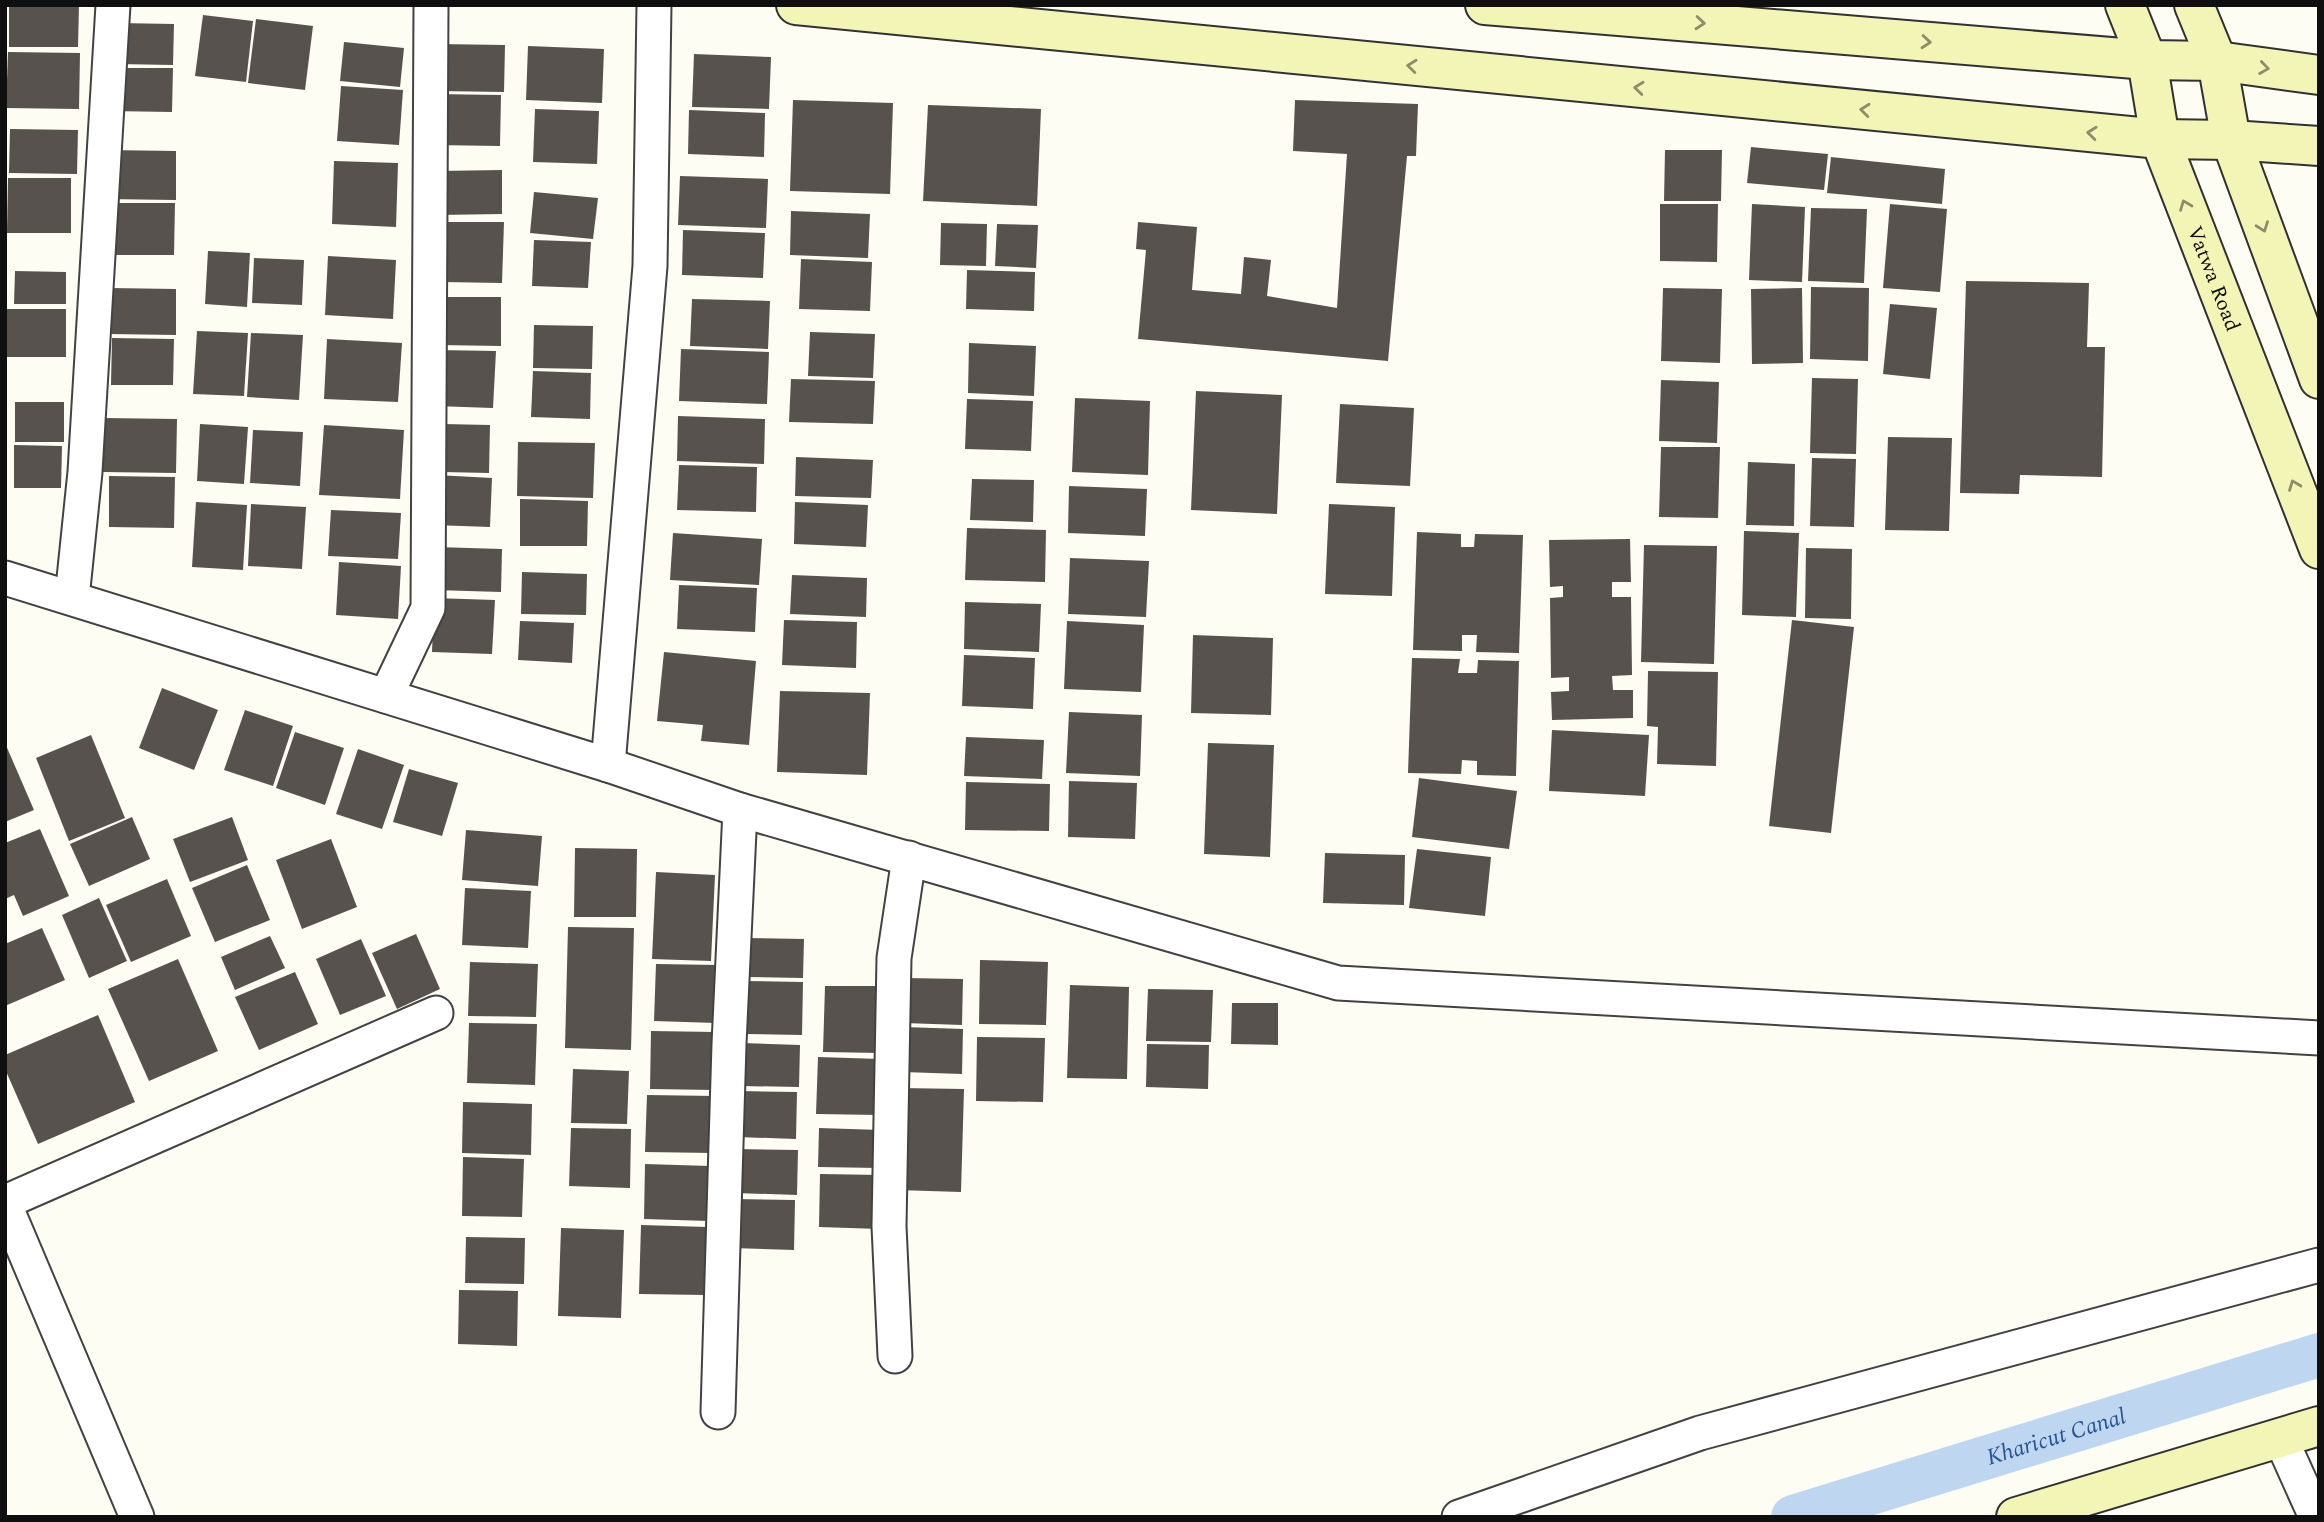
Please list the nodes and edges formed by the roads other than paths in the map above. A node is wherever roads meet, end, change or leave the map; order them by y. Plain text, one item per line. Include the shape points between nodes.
1 (113, 5) edge
2 (431, 5) edge
3 (654, 5) edge
4 (796, 5) edge
5 (1485, 5) edge
6 (2125, 5) edge
7 (2194, 5) edge
8 (2147, 60) junction
9 (2217, 61) junction
10 (2319, 75) edge
11 (2160, 139) junction
12 (2231, 140) junction
13 (2319, 146) edge
14 (2319, 379) edge
15 (2319, 549) edge
16 (5, 578) edge
17 (72, 598) junction
18 (386, 696) junction
19 (608, 765) junction
20 (740, 810) junction
21 (909, 858) junction
22 (436, 1013) dead end
23 (2319, 1038) edge
24 (5, 1203) edge
25 (2319, 1265) edge
26 (895, 1356) dead end
27 (718, 1412) dead end
28 (2319, 1426) edge
29 (2280, 1437) junction
30 (137, 1517) edge
31 (1459, 1517) edge
32 (2016, 1517) edge
33 (2316, 1517) edge

1 - 17 street via 85,472
2 - 18 street via 428,608
3 - 19 street via 650,266
11 -> 4 street
5 -> 8 street
6 - 8 street, Vatwa Road
7 - 9 street
8 - 9 street
8 - 11 street, Vatwa Road
9 -> 10 street
9 - 12 street
11 - 12 street
15 -> 11 street, Vatwa Road
12 - 13 street
12 -> 14 street
16 - 17 street
17 - 18 street
18 - 19 street
19 - 20 street
20 - 21 street
20 - 27 street
21 - 23 street via 1338,983
21 - 26 street via 894,958 889,1226
22 - 24 street
24 - 30 street
25 - 31 street via 1700,1433
28 - 29 street
29 - 32 street
29 - 33 street

